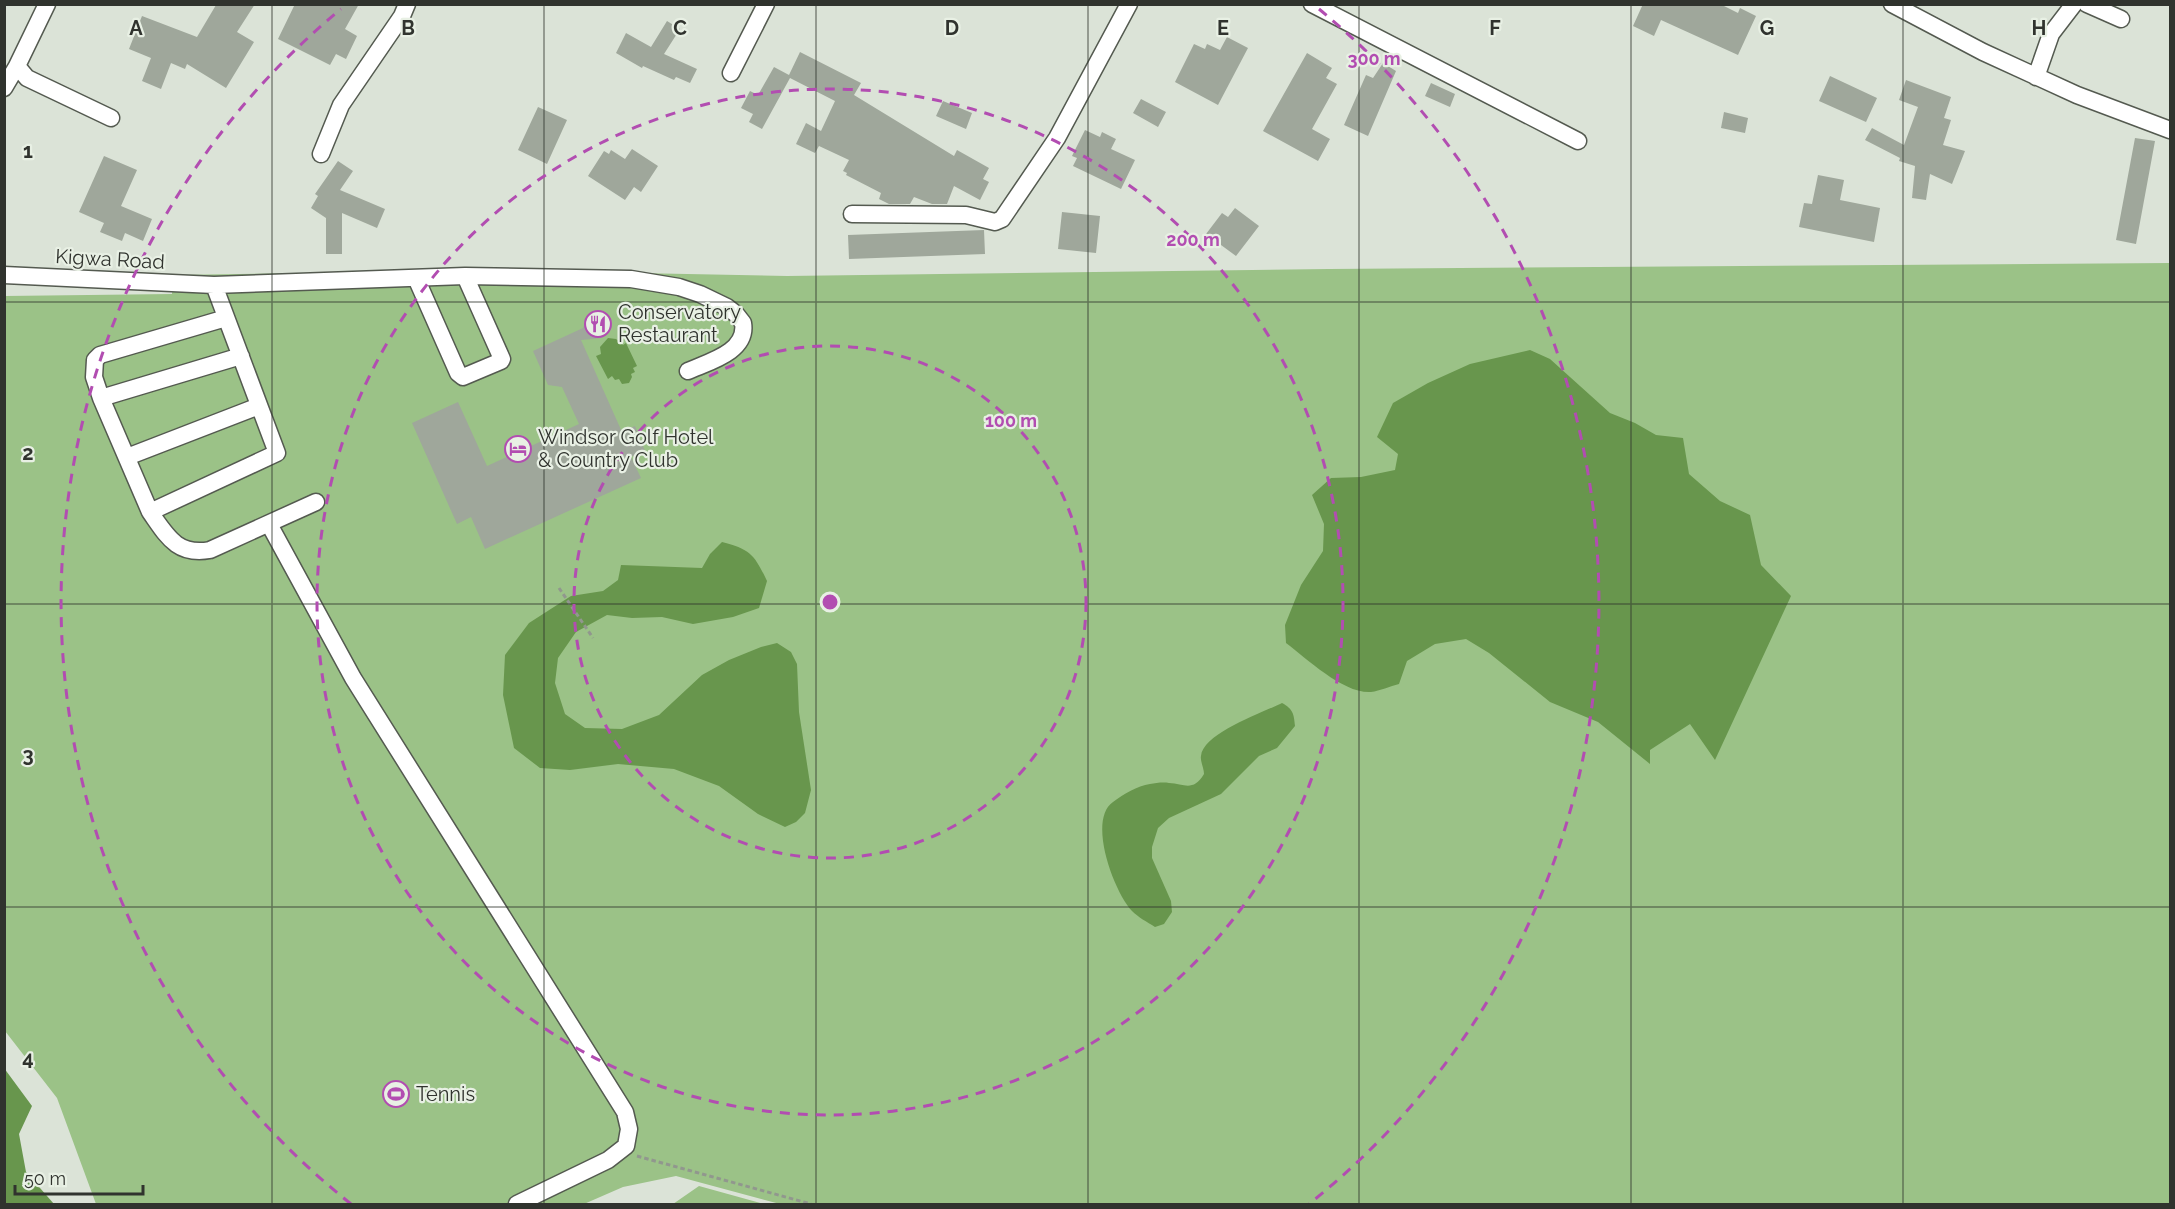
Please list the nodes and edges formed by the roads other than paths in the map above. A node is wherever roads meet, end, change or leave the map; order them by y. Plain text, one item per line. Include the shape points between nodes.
1 (47, 4) edge
2 (407, 4) edge
3 (766, 4) edge
4 (1129, 4) edge
5 (1312, 4) edge
6 (1892, 4) edge
7 (2074, 4) edge
8 (2087, 4) edge
9 (2121, 19) dead end
10 (17, 66) junction
11 (731, 73) dead end
12 (2036, 76) junction
13 (4, 88) edge
14 (111, 118) dead end
15 (2170, 130) edge
16 (1578, 141) dead end
17 (321, 154) dead end
18 (852, 214) dead end
19 (4, 275) edge
20 (465, 276) junction
21 (416, 278) junction
22 (214, 285) junction
23 (226, 318) junction
24 (241, 356) junction
25 (688, 371) dead end
26 (101, 398) junction
27 (259, 406) junction
28 (127, 458) junction
29 (316, 502) dead end
30 (150, 512) junction
31 (269, 524) junction
32 (517, 1204) edge

1 - 10 street
2 - 17 street via 341,105
3 - 11 street
4 - 18 street via 1058,138 1002,219 995,222 966,215
5 - 16 street
6 - 12 street
7 - 12 street via 2051,34
8 - 9 street
10 - 13 street
10 - 14 street via 27,78
12 - 15 street via 2077,96
19 - 22 street, Kigwa Road
20 - 21 street, Kigwa Road
20 - 21 street via 502,358 501,362 463,377
20 - 25 street, Kigwa Road via 631,279 700,294 736,314 744,332 733,349
21 - 22 street, Kigwa Road
22 - 23 street
23 - 24 street
23 - 26 street via 100,355 95,360 94,377
24 - 26 street
24 - 27 street
26 - 28 street
27 - 28 street
27 - 30 street via 276,455
28 - 30 street
29 - 31 street
30 - 31 street via 175,544 199,552
31 - 32 street via 353,678 625,1112 629,1128 626,1146 608,1160

